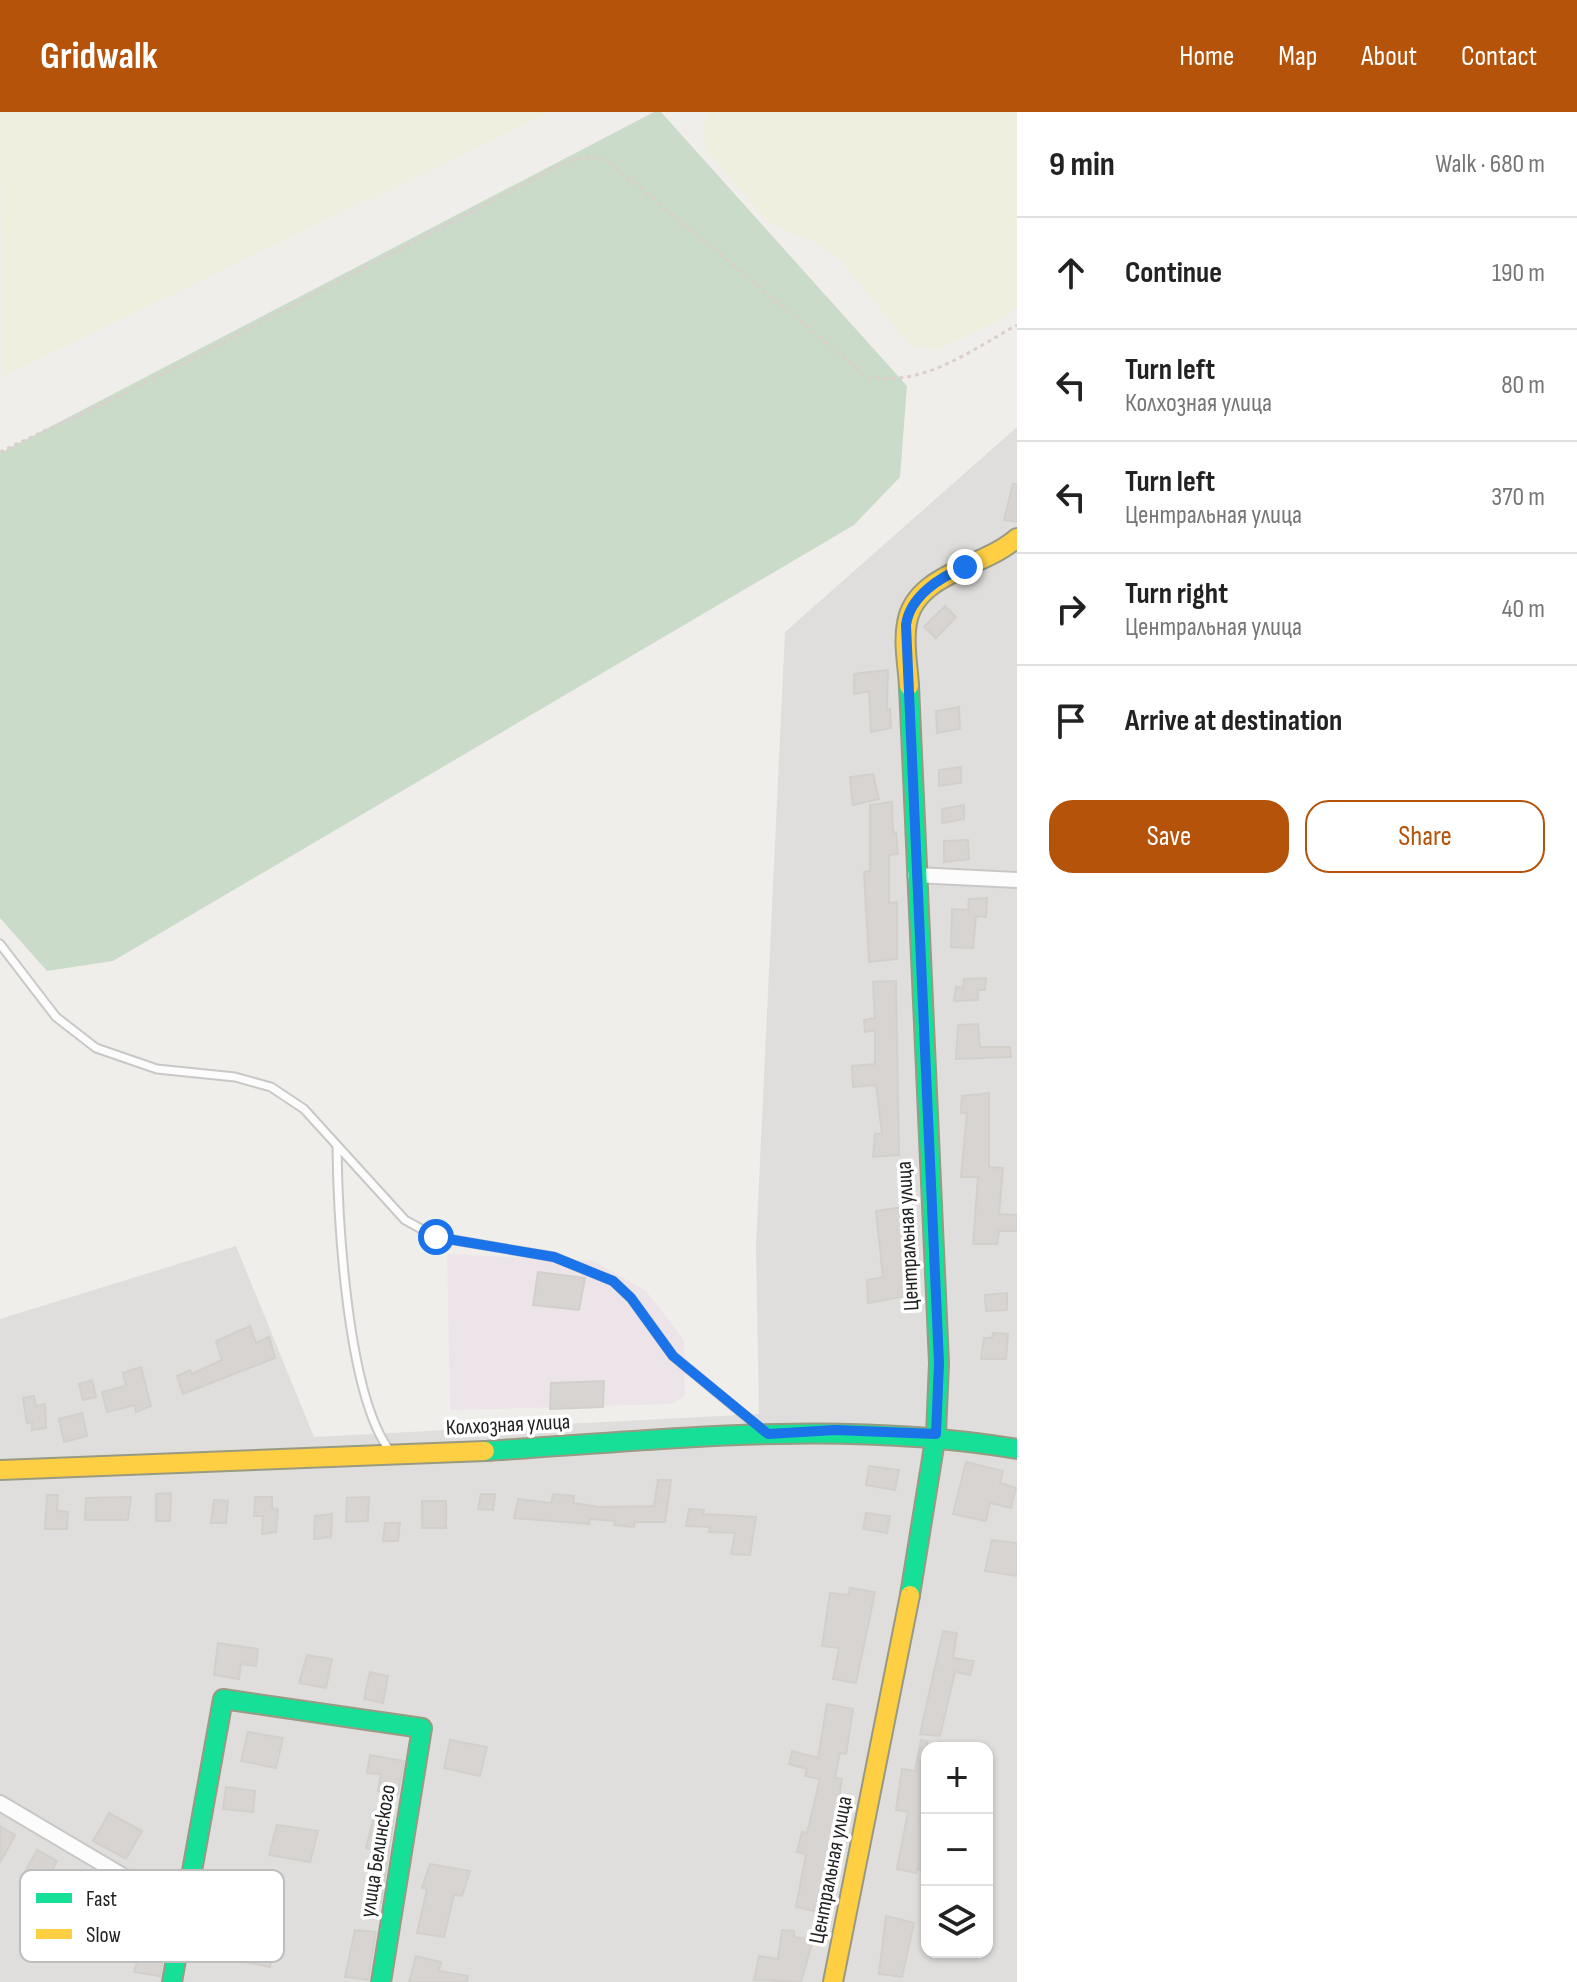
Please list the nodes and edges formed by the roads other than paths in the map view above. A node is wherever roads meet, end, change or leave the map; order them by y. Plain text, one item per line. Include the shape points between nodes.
1 (1017, 538) edge
2 (915, 875) junction
3 (1017, 880) edge
4 (0, 944) edge
5 (337, 1147) junction
6 (768, 1434) junction
7 (936, 1434) junction
8 (1017, 1449) edge
9 (394, 1456) junction
10 (0, 1470) edge
11 (0, 1803) edge
12 (113, 1870) edge
13 (192, 1870) edge
14 (175, 1962) edge
15 (172, 1982) edge
16 (381, 1982) edge
17 (833, 1982) edge

1 - 2 street, Центральная улица via 997,555 952,572 908,612
2 - 3 street
2 - 7 street, Центральная улица via 939,1363
4 - 5 lane via 56,1017 96,1048 157,1069 235,1077 271,1087 304,1109
5 - 6 lane via 405,1220 436,1237 554,1257 613,1281 673,1356
5 - 9 lane via 354,1348 380,1438
6 - 7 street, Колхозная улица
6 - 9 street, Колхозная улица
7 - 8 street, Колхозная улица
7 - 17 street, Центральная улица
9 - 10 street, Колхозная улица
11 - 12 street
13 - 16 street, улица Белинского via 223,1699 422,1728
14 - 15 street

